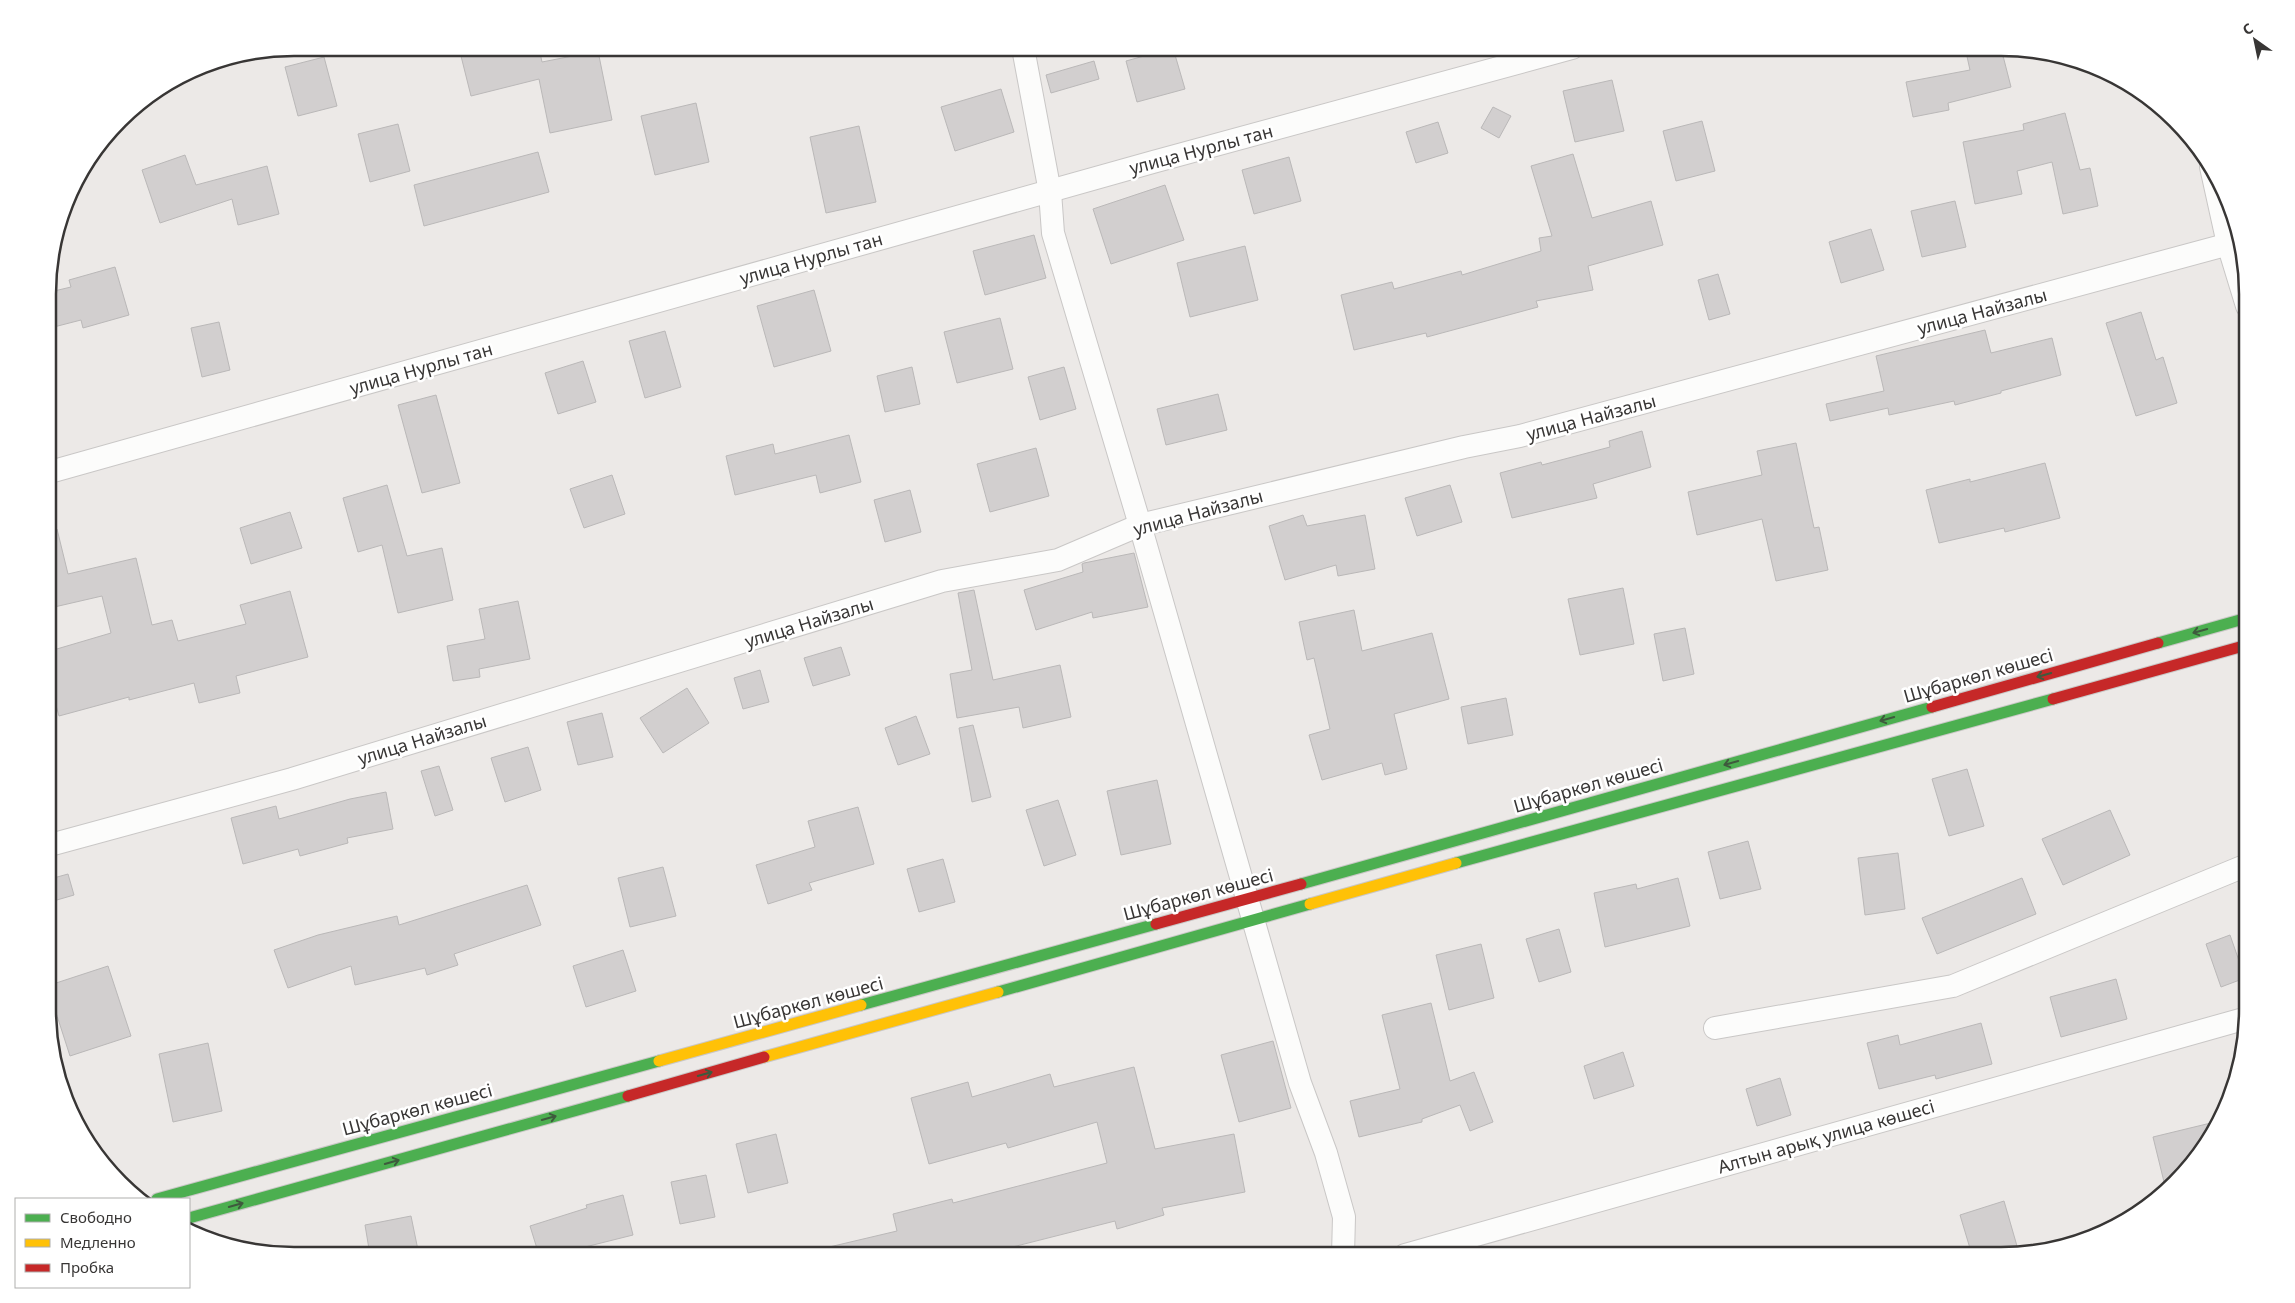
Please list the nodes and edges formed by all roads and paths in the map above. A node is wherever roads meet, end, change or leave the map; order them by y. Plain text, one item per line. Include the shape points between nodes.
1 (1024, 56) edge
2 (1543, 56) edge
3 (1050, 192) junction
4 (2233, 242) edge
5 (56, 470) edge
6 (1140, 524) junction
7 (2239, 620) edge
8 (2239, 647) edge
9 (56, 843) edge
10 (2239, 868) edge
11 (1247, 899) junction
12 (1253, 921) junction
13 (2238, 1020) edge
14 (1715, 1028) dead end
15 (161, 1198) edge
16 (190, 1218) edge
17 (1343, 1247) edge
18 (1432, 1247) edge

1 - 3 street
2 - 3 street, улица Нурлы тан
3 - 5 street, улица Нурлы тан
3 - 6 street via 1053,233
4 - 6 street, улица Найзалы via 1520,436
6 - 9 street, улица Найзалы via 1058,560 942,581 292,779
6 - 11 street
7 -> 11 street, Шұбаркөл көшесі
8 - 12 street
10 - 14 street via 1953,986
11 - 12 street
11 - 15 street, Шұбаркөл көшесі
16 -> 12 street
12 - 17 street via 1300,1083 1342,1208
13 - 18 street, Алтын арық улица көшесі

